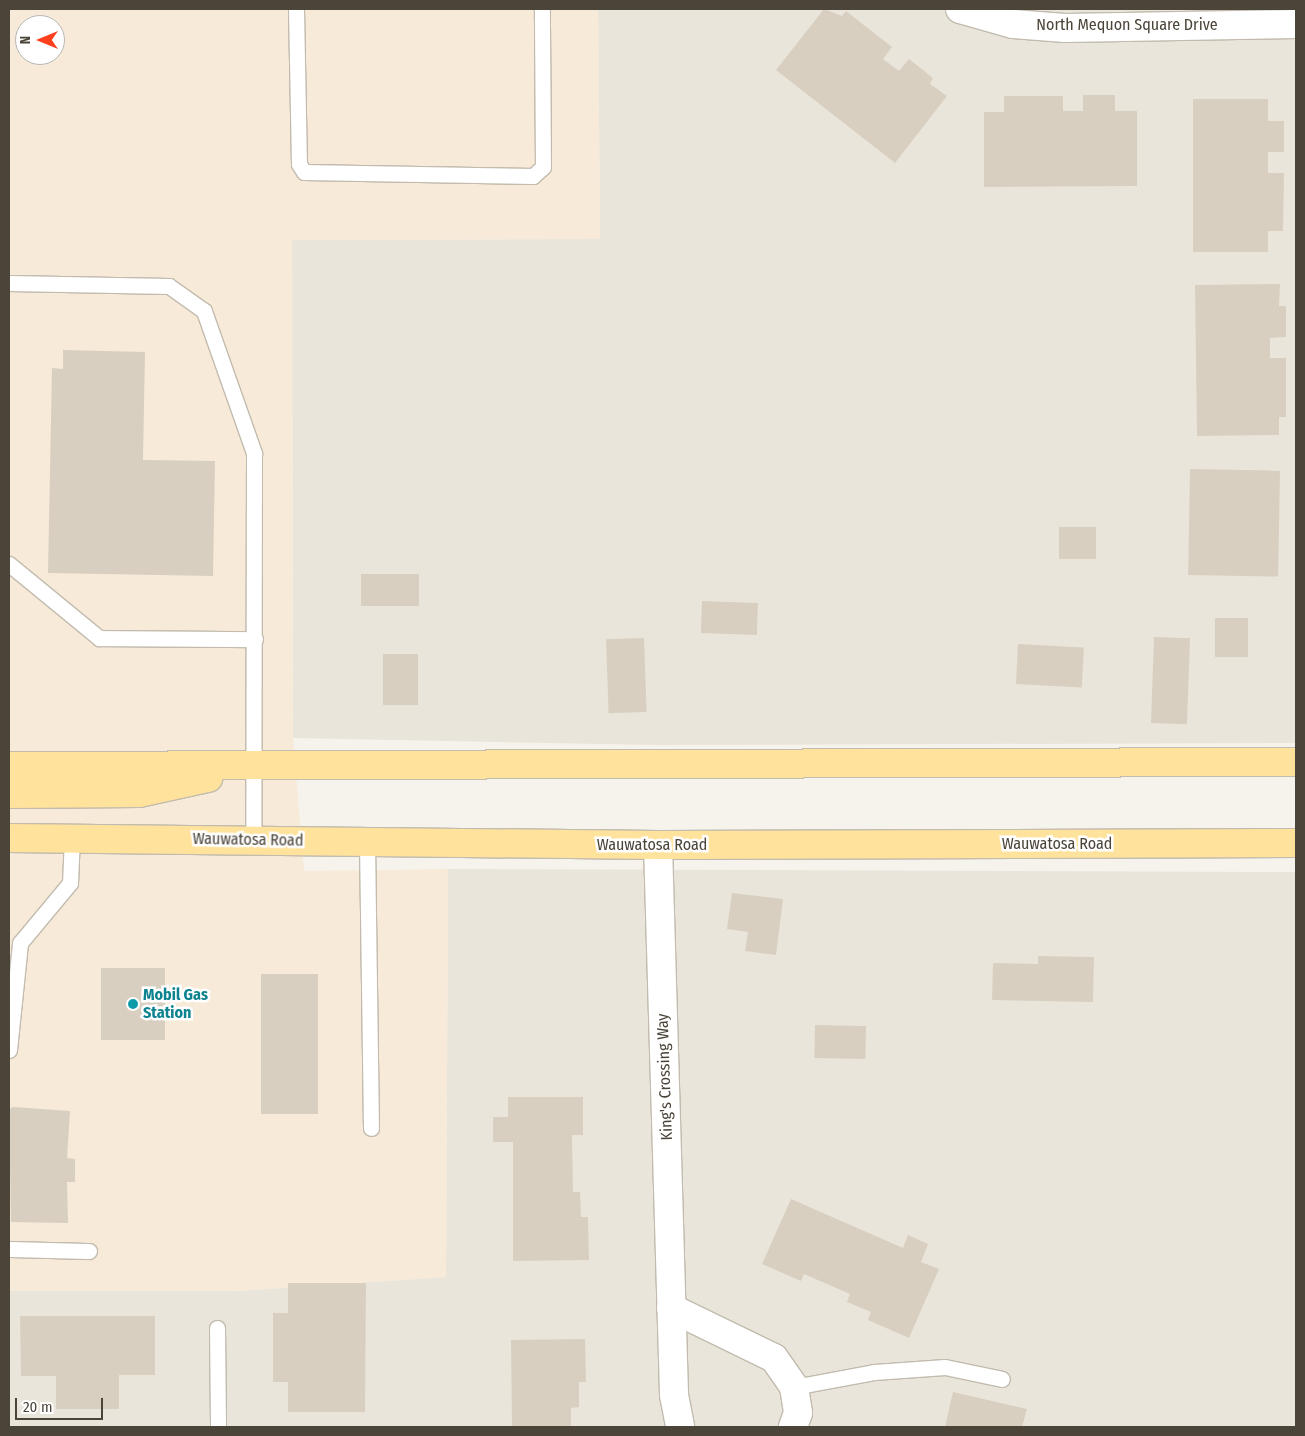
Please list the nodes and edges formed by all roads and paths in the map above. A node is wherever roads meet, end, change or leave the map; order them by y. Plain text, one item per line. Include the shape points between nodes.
1 (296, 9) edge
2 (542, 9) edge
3 (960, 9) edge
4 (1296, 24) edge
5 (9, 283) edge
6 (9, 564) edge
7 (255, 639) junction
8 (1296, 762) edge
9 (9, 766) edge
10 (256, 768) junction
11 (9, 794) edge
12 (9, 838) edge
13 (72, 838) junction
14 (253, 839) junction
15 (367, 842) junction
16 (1296, 843) edge
17 (658, 845) junction
18 (9, 1050) edge
19 (371, 1128) dead end
20 (9, 1250) edge
21 (89, 1251) dead end
22 (671, 1308) junction
23 (217, 1328) dead end
24 (1002, 1379) dead end
25 (794, 1387) junction
26 (218, 1427) edge
27 (680, 1427) edge
28 (793, 1427) edge

1 - 2 lane via 299,164 304,172 533,176 543,167
3 - 4 street, North Mequon Square Drive via 1013,24 1064,28
5 - 7 lane via 169,286 204,311 254,453
6 - 7 lane via 99,638
7 - 10 lane
8 - 10 main road
9 - 10 main road
10 - 11 main road via 139,793
10 - 14 lane
12 - 13 main road, Wauwatosa Road
13 - 14 main road, Wauwatosa Road
13 - 18 lane via 70,883 20,943
14 - 15 main road, Wauwatosa Road
15 - 17 main road, Wauwatosa Road
15 - 19 lane
16 - 17 main road, Wauwatosa Road
17 - 22 street, King's Crossing Way
20 - 21 lane
22 - 25 street via 774,1358
22 - 27 street, King's Crossing Way via 674,1395
23 - 26 lane
24 - 25 lane via 945,1367 874,1372
25 - 28 street via 798,1413

